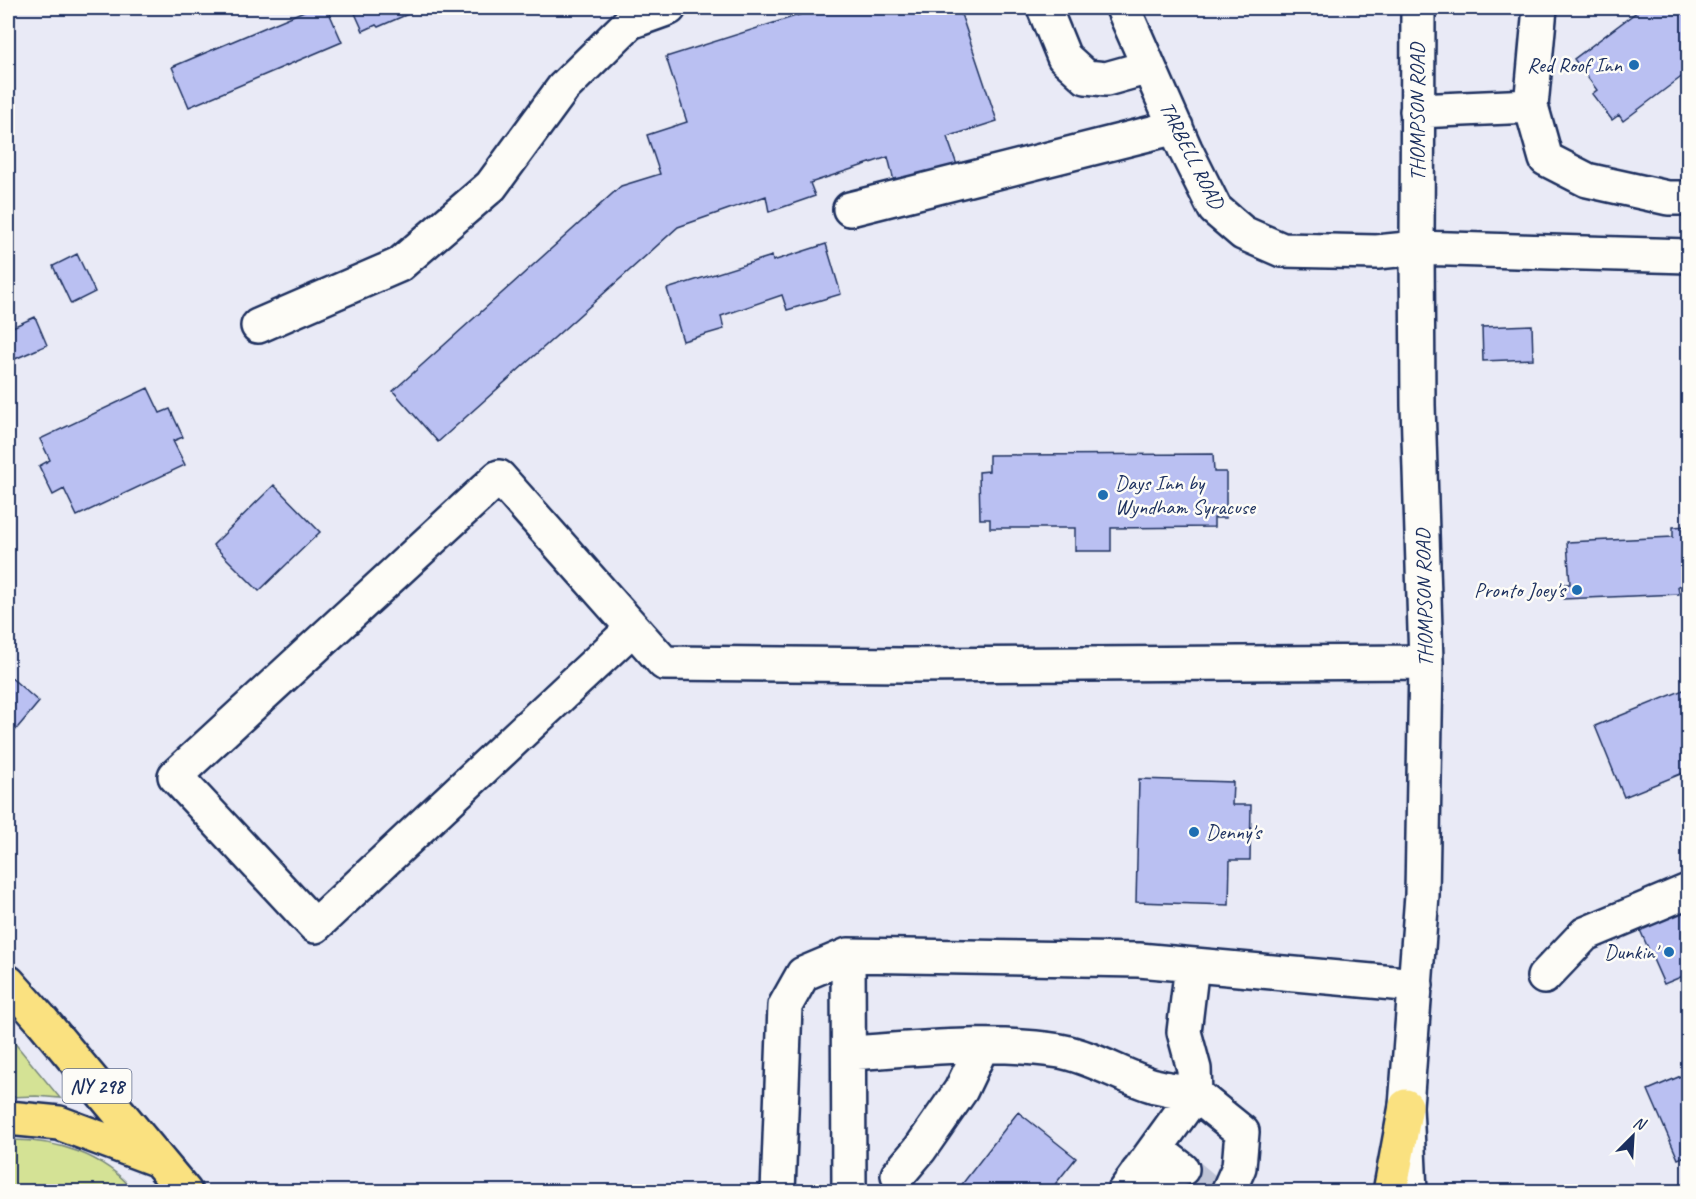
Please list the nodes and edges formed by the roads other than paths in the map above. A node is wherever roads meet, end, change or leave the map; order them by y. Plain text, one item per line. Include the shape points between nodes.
1 (669, 8) edge
2 (1044, 8) edge
3 (1123, 8) edge
4 (1418, 8) edge
5 (1540, 8) edge
6 (1149, 67) junction
7 (1531, 106) junction
8 (1417, 111) junction
9 (1176, 127) junction
10 (1689, 198) edge
11 (850, 209) dead end
12 (1417, 248) junction
13 (1689, 256) edge
14 (258, 326) dead end
15 (633, 628) junction
16 (1426, 662) junction
17 (1689, 891) edge
18 (848, 955) junction
19 (1192, 964) junction
20 (1544, 977) dead end
21 (8, 982) edge
22 (1416, 985) junction
23 (982, 1046) junction
24 (849, 1053) junction
25 (1196, 1094) junction
26 (1406, 1106) joint
27 (8, 1118) edge
28 (160, 1161) junction
29 (898, 1175) dead end
30 (1152, 1175) edge
31 (1406, 1190) edge
32 (185, 1191) edge
33 (778, 1191) edge
34 (849, 1191) edge
35 (1214, 1191) edge

1 - 14 street via 630,22 563,88 491,186 399,265
2 - 6 street via 1064,57 1086,77 1106,79
3 - 6 street, TARBELL ROAD
4 - 8 street, THOMPSON ROAD
5 - 7 street
6 - 9 street, TARBELL ROAD
7 - 8 street
7 - 10 street via 1546,159 1587,180 1668,198
8 - 12 street, THOMPSON ROAD
9 - 11 street
9 - 12 street, TARBELL ROAD via 1215,209 1243,233 1281,250 1377,252
12 - 13 street, TARBELL ROAD
12 - 16 street, THOMPSON ROAD
15 - 15 street via 499,477 175,776 315,926
15 - 16 street via 664,663
16 - 22 street, THOMPSON ROAD via 1422,895
17 - 20 street via 1585,934
18 - 19 street
18 - 24 street
18 - 33 street via 803,974 785,1006
19 - 22 street
19 - 25 street via 1184,1032
21 - 28 main road, NY 298
22 - 26 street, THOMPSON ROAD
23 - 24 street
23 - 25 street via 1062,1052 1154,1085
23 - 29 street via 961,1090
24 - 34 street
25 - 30 street
25 - 35 street via 1242,1132 1239,1167
26 - 31 main road
27 - 28 main road via 58,1123
28 - 32 main road, NY 298

